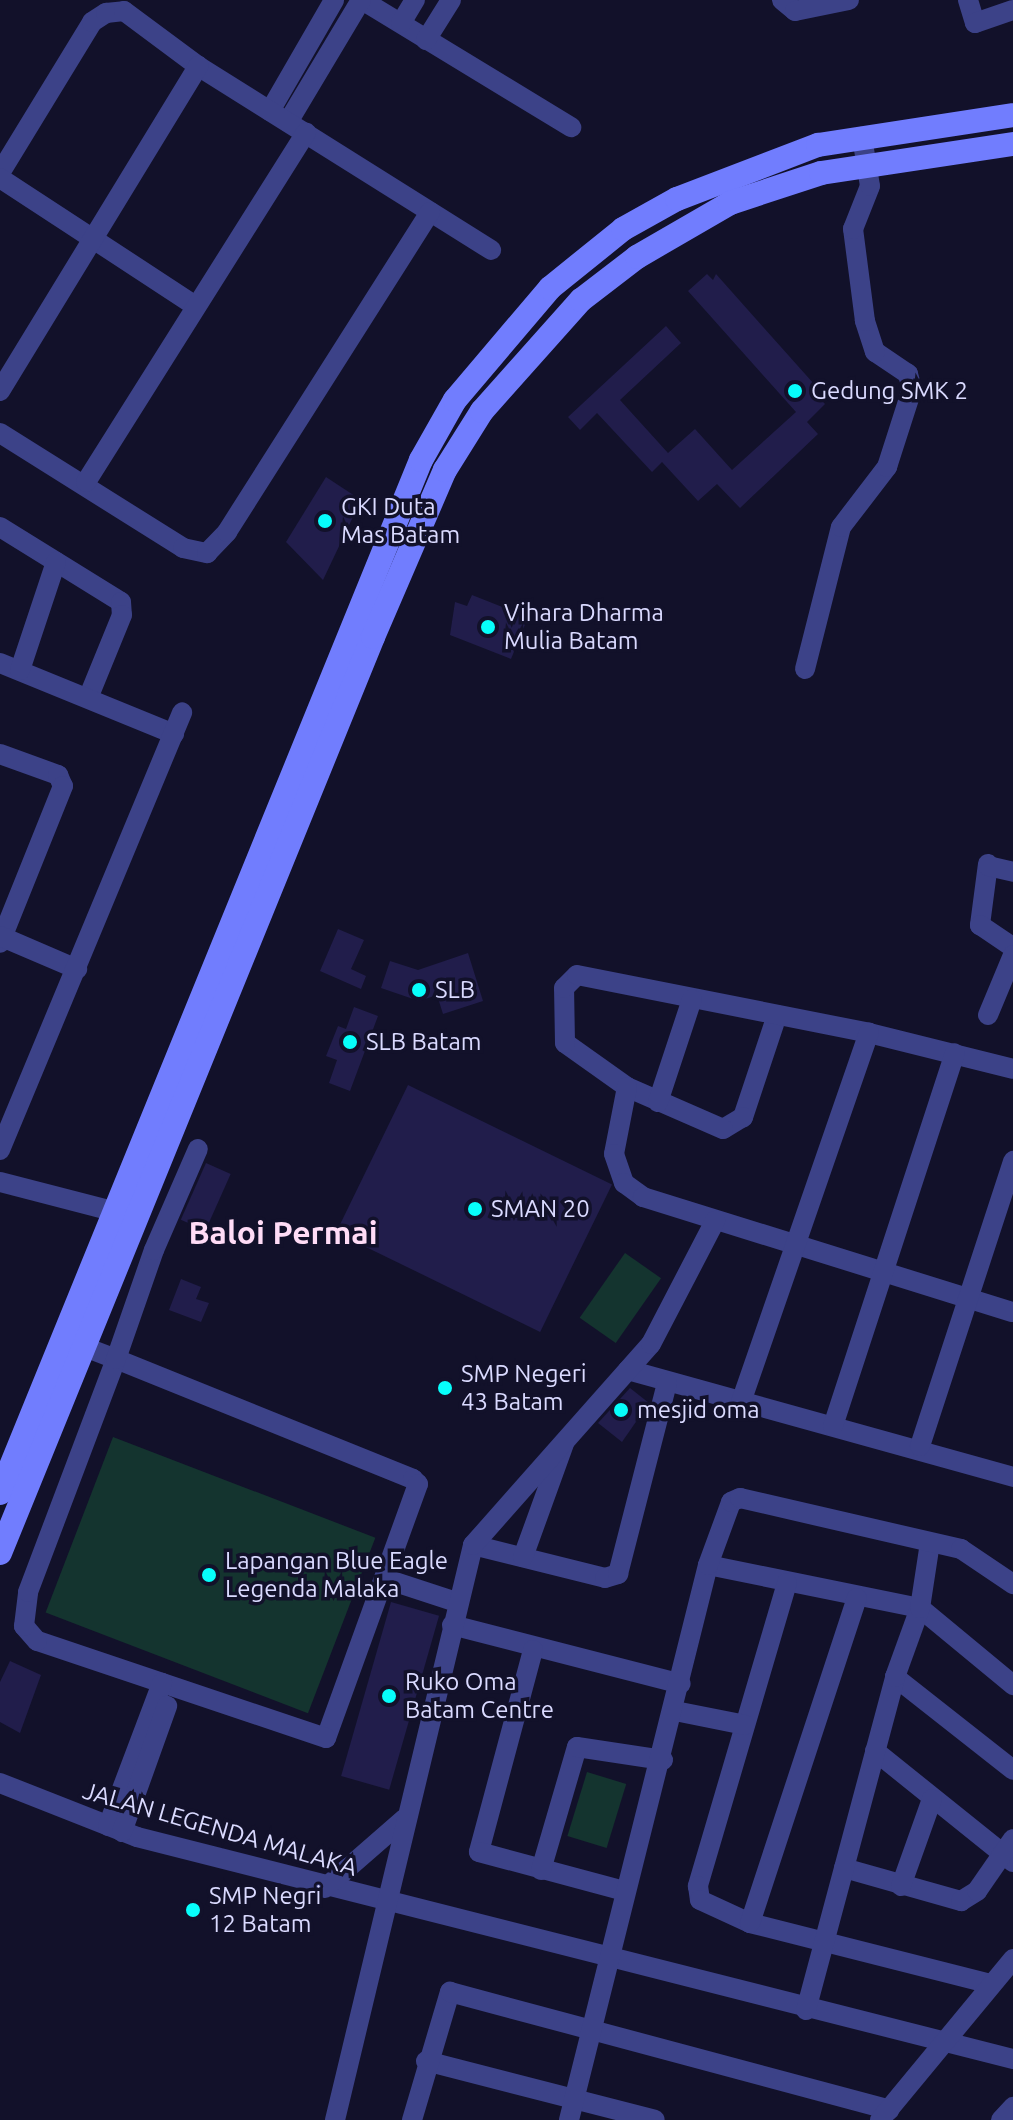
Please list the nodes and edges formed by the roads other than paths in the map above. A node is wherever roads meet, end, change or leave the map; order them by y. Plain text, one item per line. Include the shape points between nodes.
1 (334, 0) edge
2 (362, 0) edge
3 (415, 0) edge
4 (451, 0) edge
5 (782, 0) edge
6 (849, 0) edge
7 (968, 0) edge
8 (1013, 10) edge
9 (401, 23) junction
10 (426, 40) junction
11 (198, 66) junction
12 (270, 111) junction
13 (1013, 115) edge
14 (297, 127) junction
15 (571, 127) dead end
16 (862, 137) junction
17 (1013, 144) edge
18 (863, 165) junction
19 (0, 176) edge
20 (430, 212) junction
21 (92, 238) junction
22 (491, 250) dead end
23 (194, 305) junction
24 (0, 391) edge
25 (0, 433) edge
26 (86, 482) junction
27 (0, 527) edge
28 (56, 562) junction
29 (0, 663) edge
30 (805, 669) dead end
31 (20, 670) junction
32 (89, 696) junction
33 (182, 712) dead end
34 (174, 734) junction
35 (0, 754) edge
36 (1013, 872) edge
37 (1, 939) edge
38 (1013, 947) edge
39 (1013, 955) edge
40 (77, 969) junction
41 (692, 999) junction
42 (777, 1015) junction
43 (988, 1015) dead end
44 (869, 1033) junction
45 (955, 1053) junction
46 (1013, 1069) edge
47 (627, 1087) junction
48 (658, 1102) junction
49 (198, 1149) dead end
50 (0, 1150) edge
51 (1013, 1161) edge
52 (0, 1182) edge
53 (110, 1212) junction
54 (138, 1217) junction
55 (715, 1221) junction
56 (798, 1247) junction
57 (882, 1273) junction
58 (969, 1298) junction
59 (1013, 1312) edge
60 (82, 1346) junction
61 (116, 1359) junction
62 (628, 1370) junction
63 (667, 1383) junction
64 (741, 1402) junction
65 (833, 1426) junction
66 (570, 1430) junction
67 (920, 1446) junction
68 (1011, 1469) edge
69 (0, 1493) edge
70 (930, 1543) junction
71 (473, 1545) junction
72 (0, 1553) edge
73 (523, 1557) junction
74 (708, 1565) junction
75 (386, 1579) junction
76 (787, 1583) junction
77 (1013, 1584) edge
78 (857, 1598) junction
79 (456, 1602) junction
80 (920, 1608) junction
81 (452, 1625) junction
82 (533, 1650) junction
83 (895, 1677) junction
84 (681, 1684) junction
85 (168, 1685) junction
86 (1013, 1685) edge
87 (675, 1711) junction
88 (745, 1725) junction
89 (875, 1751) junction
90 (663, 1760) junction
91 (1013, 1770) edge
92 (0, 1783) edge
93 (932, 1799) junction
94 (404, 1819) junction
95 (115, 1829) junction
96 (1009, 1852) edge
97 (844, 1868) junction
98 (541, 1870) junction
99 (901, 1886) junction
100 (325, 1888) junction
101 (625, 1891) junction
102 (384, 1903) junction
103 (750, 1923) junction
104 (824, 1940) junction
105 (1013, 1959) edge
106 (612, 1961) junction
107 (991, 1984) junction
108 (806, 2010) junction
109 (591, 2032) junction
110 (946, 2043) junction
111 (1013, 2059) edge
112 (426, 2061) junction
113 (574, 2099) junction
114 (1013, 2107) edge
115 (884, 2115) edge
116 (645, 2119) edge
117 (335, 2120) edge
118 (412, 2120) edge
119 (569, 2120) edge
120 (1001, 2120) edge

1 - 12 street
2 - 9 street
2 - 14 street
3 - 9 street
4 - 10 street
5 - 6 street via 795,11
7 - 8 street via 975,23
9 - 10 street
10 - 15 street
11 - 12 street
11 - 19 street via 124,11 106,13 92,22
11 - 21 street
12 - 14 street
13 - 16 street
14 - 20 street
14 - 23 street
16 - 18 street
16 - 53 street via 780,155 623,229 533,305 455,400 421,460
17 - 18 street
18 - 30 street via 870,186 856,214 853,250 865,321 875,352 908,374 912,389 887,467 841,527
18 - 54 street via 730,203 637,257 581,300 482,411 445,470 373,637
19 - 21 street
20 - 22 street
20 - 26 street via 212,550 191,553
21 - 23 street
21 - 24 street
23 - 26 street
25 - 26 street
27 - 28 street
28 - 31 street
28 - 32 street via 117,597 123,608
29 - 31 street
31 - 32 street
32 - 34 street
33 - 34 street
34 - 40 street
35 - 37 street via 58,775 63,786
36 - 38 street via 988,865 980,925
37 - 40 street
39 - 43 street
40 - 50 street
41 - 42 street
41 - 47 street via 567,978 565,1043
41 - 48 street
42 - 44 street
42 - 48 street via 743,1117 733,1129
44 - 45 street
44 - 56 street
45 - 46 street
45 - 57 street
47 - 48 street
47 - 55 street via 614,1154 624,1183 643,1197
49 - 61 street
51 - 58 street
52 - 53 street
53 - 54 street
53 - 69 street
54 - 60 street
55 - 56 street
55 - 62 street via 659,1332
56 - 57 street
56 - 64 street
57 - 58 street
57 - 65 street
58 - 59 street
58 - 67 street
60 - 61 street
60 - 72 street
61 - 75 street via 413,1479 420,1493
61 - 85 street via 22,1615 37,1641
62 - 63 street
62 - 66 street
63 - 64 street
63 - 73 street via 618,1574 605,1578
64 - 65 street
65 - 67 street
66 - 71 street
66 - 73 street
67 - 68 street
70 - 74 street via 740,1498 726,1510
70 - 77 street via 976,1555
70 - 80 street
71 - 73 street
71 - 79 street
74 - 76 street
74 - 84 street
75 - 79 street
75 - 85 street via 326,1738
76 - 78 street
76 - 88 street
78 - 80 street
78 - 103 street
79 - 81 street
80 - 83 street
80 - 86 street
81 - 82 street
81 - 94 street
82 - 84 street
82 - 98 street via 479,1852
83 - 89 street
83 - 91 street
84 - 87 street
85 - 95 street
87 - 88 street
87 - 90 street
88 - 103 street via 698,1895
89 - 93 street
89 - 97 street
90 - 98 street via 577,1747
90 - 101 street
92 - 95 street, JALAN LEGENDA MALAKA
93 - 96 street
93 - 99 street
94 - 100 street
94 - 102 street
95 - 100 street, JALAN LEGENDA MALAKA
96 - 99 street via 977,1891 961,1901
97 - 99 street
97 - 104 street
98 - 101 street
100 - 102 street, JALAN LEGENDA MALAKA
101 - 106 street
102 - 106 street, JALAN LEGENDA MALAKA
102 - 117 street
103 - 104 street
104 - 107 street
104 - 108 street
105 - 107 street
106 - 108 street, JALAN LEGENDA MALAKA
106 - 109 street
107 - 110 street
108 - 110 street, JALAN LEGENDA MALAKA
109 - 112 street via 450,1992
109 - 113 street
109 - 115 street
110 - 111 street, JALAN LEGENDA MALAKA
110 - 115 street
112 - 113 street
112 - 118 street
113 - 116 street
113 - 119 street
114 - 120 street

